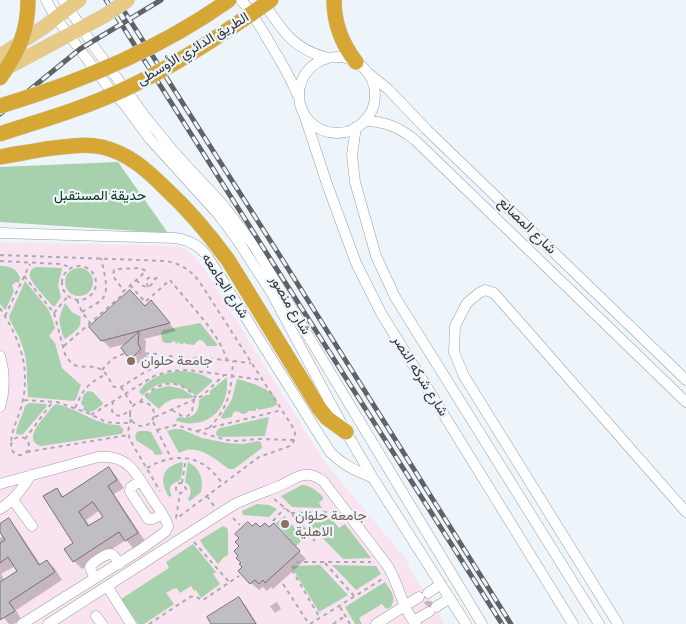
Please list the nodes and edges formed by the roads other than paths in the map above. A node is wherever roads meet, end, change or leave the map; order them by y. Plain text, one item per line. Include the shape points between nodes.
1 (28, 0) edge
2 (46, 0) edge
3 (128, 0) edge
4 (229, 0) edge
5 (241, 0) edge
6 (262, 0) edge
7 (271, 0) edge
8 (334, 0) edge
9 (70, 3) edge
10 (56, 18) junction
11 (82, 27) junction
12 (69, 34) junction
13 (0, 56) edge
14 (328, 58) junction
15 (362, 67) junction
16 (0, 72) edge
17 (0, 78) edge
18 (298, 97) junction
19 (0, 106) edge
20 (303, 111) junction
21 (360, 124) junction
22 (0, 134) edge
23 (0, 157) edge
24 (0, 233) edge
25 (605, 302) junction
26 (594, 312) junction
27 (0, 356) edge
28 (686, 380) edge
29 (686, 402) edge
30 (0, 407) edge
31 (346, 432) junction
32 (30, 476) junction
33 (373, 478) junction
34 (140, 479) junction
35 (2, 481) edge
36 (13, 500) junction
37 (0, 509) edge
38 (167, 512) junction
39 (686, 512) edge
40 (32, 526) dead end
41 (441, 584) junction
42 (108, 586) junction
43 (450, 598) junction
44 (405, 606) junction
45 (414, 622) edge
46 (22, 624) edge
47 (48, 624) edge
48 (131, 624) edge
49 (376, 624) edge
50 (466, 624) edge
51 (482, 624) edge
52 (573, 624) edge
53 (599, 624) edge
54 (618, 624) edge

1 - 17 highway, bridge via 24,36 15,57
2 - 10 street, شارع منصور
3 - 11 main road, bridge
4 - 19 highway, الطريق الدائري الأوسطى, bridge via 182,30 110,67
5 - 18 street via 288,73
6 - 14 street via 297,45
7 - 22 highway, الطريق الدائري الأوسطى, bridge via 159,72 124,90
8 - 15 highway via 341,38
9 - 10 main road
9 - 11 street, شارع منصور
10 - 12 street, شارع منصور
10 - 13 main road
11 - 12 main road
11 - 51 street, شارع منصور via 157,132 224,206 254,246
12 - 16 main road
12 - 31 street, شارع منصور via 149,138 236,238 271,292
14 - 15 street via 342,57
14 - 18 street via 309,69 301,82
15 - 21 street via 373,84 375,97 372,110
15 - 25 street, شارع المصانع
18 - 20 street
20 - 21 street via 322,130 343,132
20 - 52 street, شارع شركه النصر via 356,263 381,313
21 - 26 street, شارع المصانع via 385,123 406,133
21 - 53 street, شارع شركه النصر via 352,155 355,182 376,256 388,284
23 - 31 highway via 84,145 119,153 148,172 216,243 319,408
24 - 33 street, شارع الجامعه via 176,238 195,244 209,258 330,452 342,464
25 - 26 street
25 - 28 street, شارع المصانع
26 - 29 street, شارع المصانع
27 - 30 street via 4,386
31 - 33 street, شارع منصور
32 - 34 street via 106,456 128,464
32 - 35 street
32 - 36 street
33 - 41 street, شارع منصور
34 - 38 street
34 - 38 street via 130,491 148,519 153,520
36 - 37 street
36 - 40 street
38 - 46 street via 172,522 166,532
39 - 54 street via 494,293 485,290 467,303 454,335 454,352 464,376
41 - 43 street, شارع منصور
41 - 44 street
42 - 44 street via 235,504 308,475 323,481 384,562 398,585
42 - 47 street
42 - 48 street
43 - 45 street
43 - 50 street, شارع منصور
44 - 45 street
44 - 49 street

